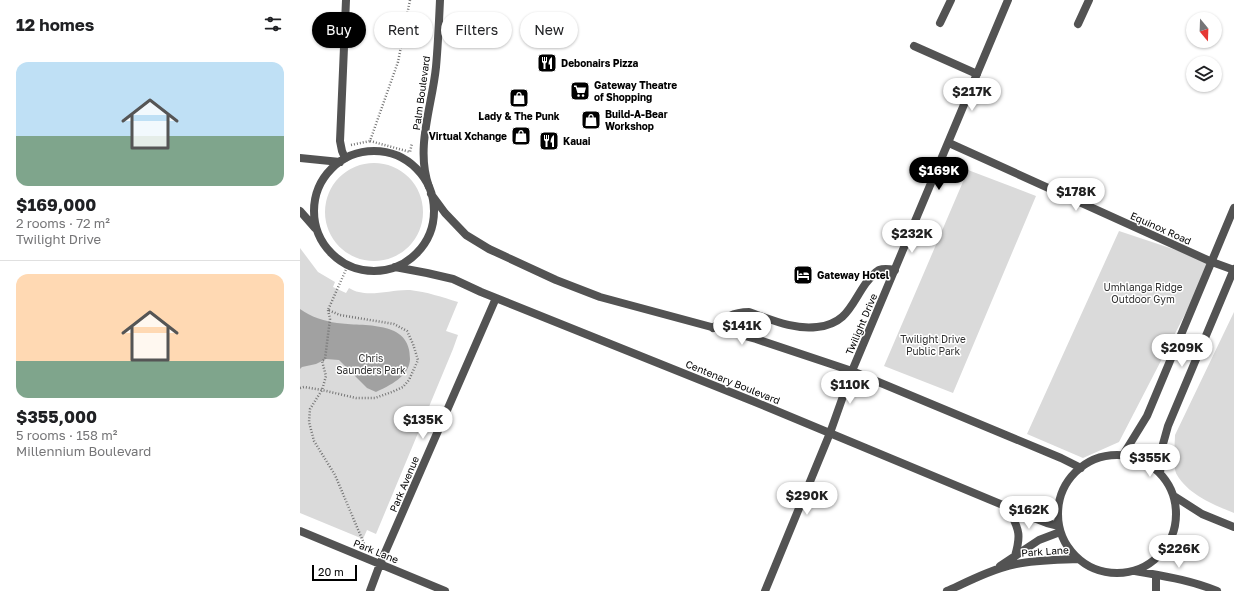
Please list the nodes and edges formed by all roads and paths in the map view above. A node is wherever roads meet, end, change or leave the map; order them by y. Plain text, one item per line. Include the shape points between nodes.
1 (346, 0) edge
2 (410, 0) edge
3 (440, 0) edge
4 (950, 0) edge
5 (1008, 0) edge
6 (1089, 0) edge
7 (940, 23) dead end
8 (1078, 24) dead end
9 (914, 46) dead end
10 (978, 74) junction
11 (370, 141) junction
12 (948, 143) junction
13 (341, 147) junction
14 (410, 152) dead end
15 (300, 158) edge
16 (342, 160) junction
17 (430, 191) junction
18 (1234, 208) edge
19 (300, 211) edge
20 (316, 230) junction
21 (1212, 262) junction
22 (348, 265) junction
23 (395, 267) junction
24 (895, 270) junction
25 (1234, 270) edge
26 (496, 298) junction
27 (328, 310) junction
28 (713, 328) junction
29 (852, 371) junction
30 (300, 388) edge
31 (322, 390) junction
32 (830, 433) junction
33 (1123, 455) junction
34 (1080, 468) junction
35 (1160, 473) junction
36 (1174, 496) junction
37 (1008, 508) junction
38 (1234, 527) edge
39 (1059, 529) junction
40 (300, 531) edge
41 (1015, 556) junction
42 (1078, 559) junction
43 (370, 560) junction
44 (380, 564) junction
45 (1135, 571) junction
46 (991, 572) junction
47 (1156, 574) junction
48 (370, 591) edge
49 (445, 591) edge
50 (765, 591) edge
51 (947, 591) edge
52 (1156, 591) edge
53 (1217, 591) edge

1 - 13 street
2 - 11 path via 398,62
3 - 17 street, Palm Boulevard via 436,68 425,134 425,177
4 - 7 street
5 - 10 street, Twilight Drive
6 - 8 street
9 - 10 street
10 - 12 street, Twilight Drive
11 - 13 path
11 - 14 path
12 - 21 street, Equinox Road
12 - 24 street, Twilight Drive
13 - 16 street
15 - 16 street
16 - 17 street via 369,152 394,155 415,167
16 - 20 street via 331,169 319,187 314,208
17 - 23 street via 434,216 428,238 414,255
17 - 28 street via 445,213 466,235 489,249 600,297
18 - 21 street
19 - 20 street
20 - 22 street via 331,254
21 - 25 street, Equinox Road
21 - 33 street via 1147,416
22 - 23 street via 368,271 382,271
22 - 27 path
23 - 26 street, Centenary Boulevard via 453,279
24 - 28 street via 879,270 871,276 850,310 837,321 827,325 815,328 789,326 742,312 731,315
24 - 29 street, Twilight Drive
25 - 35 street via 1168,426
26 - 32 street, Centenary Boulevard
26 - 44 street, Park Avenue
27 - 31 path via 330,319 325,359 322,361 326,376
27 - 31 path via 340,315 394,324 407,331 418,360 409,380 403,386 375,398 356,398
28 - 29 street via 756,339
29 - 32 street, Twilight Drive
29 - 34 street
30 - 31 path
31 - 43 path via 310,409 314,441 335,475
32 - 37 street, Centenary Boulevard
32 - 50 street, Twilight Drive
33 - 34 street via 1093,460
33 - 35 street via 1143,461
34 - 39 street via 1069,480 1061,495 1058,511
35 - 36 street
36 - 38 street via 1202,514
36 - 45 street via 1177,514 1174,533 1166,549 1152,563
37 - 39 street, Centenary Boulevard
37 - 41 street, Park Lane via 1019,534
39 - 41 street, Park Lane
39 - 42 street via 1070,551
40 - 43 street, Park Lane
41 - 46 street, Park Lane
42 - 45 street via 1095,570 1115,574
42 - 46 street, Park Lane via 1015,564
43 - 44 street, Park Lane
44 - 48 street, Park Avenue
44 - 49 street, Park Lane
45 - 47 street
46 - 51 street, Park Lane
47 - 52 street
47 - 53 street

